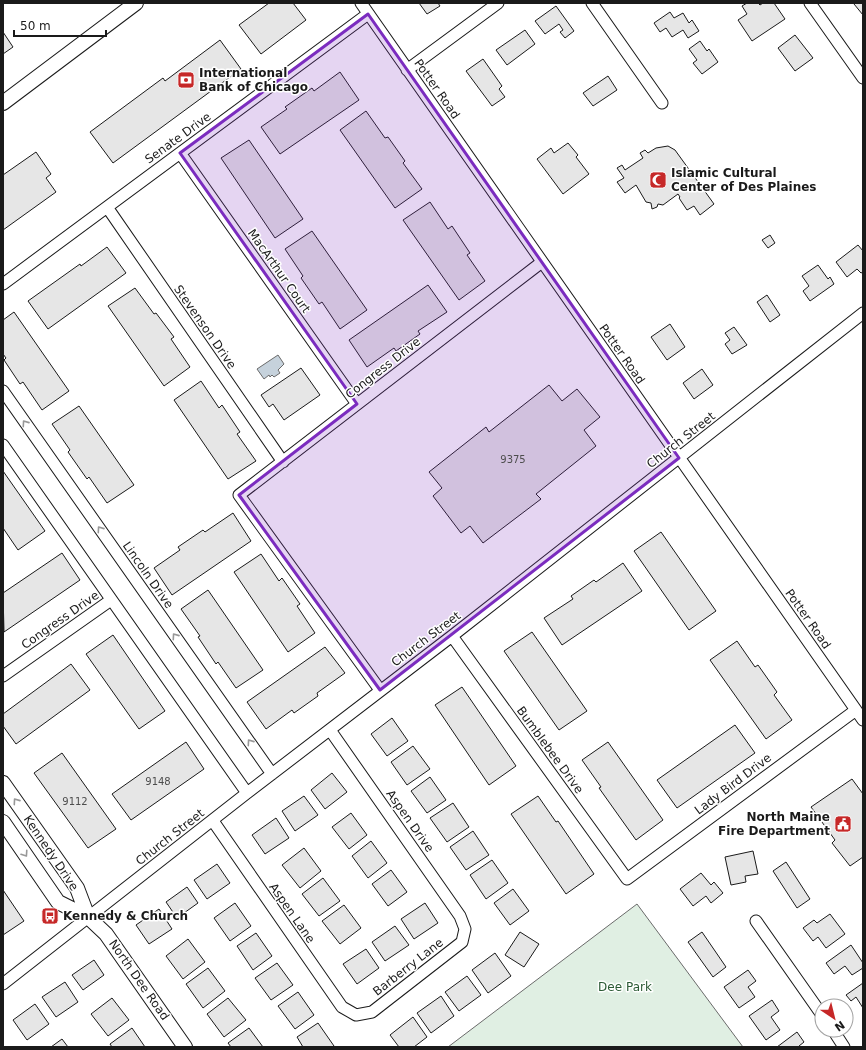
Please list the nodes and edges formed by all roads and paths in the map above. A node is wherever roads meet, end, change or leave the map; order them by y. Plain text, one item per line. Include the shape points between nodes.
1 (136, 3) edge
2 (361, 3) edge
3 (498, 3) edge
4 (592, 3) edge
5 (813, 4) edge
6 (368, 14) junction
7 (407, 70) junction
8 (863, 78) edge
9 (3, 103) edge
10 (662, 103) dead end
11 (180, 153) junction
12 (107, 207) junction
13 (542, 262) junction
14 (3, 284) edge
15 (863, 313) edge
16 (3, 391) edge
17 (357, 404) junction
18 (3, 445) edge
19 (679, 458) junction
20 (283, 462) junction
21 (112, 600) junction
22 (452, 636) junction
23 (3, 676) edge
24 (380, 690) junction
25 (856, 710) junction
26 (863, 720) edge
27 (330, 730) junction
28 (272, 774) junction
29 (3, 783) edge
30 (247, 793) junction
31 (213, 821) junction
32 (3, 822) edge
33 (626, 879) joint
34 (88, 917) junction
35 (756, 921) dead end
36 (465, 929) joint
37 (3, 984) edge
38 (814, 1004) edge
39 (356, 1015) joint
40 (838, 1038) edge
41 (186, 1047) edge
42 (844, 1047) edge

1 - 9 street
2 - 6 street, Potter Road
3 - 7 street
4 - 10 street
5 - 8 street
6 - 7 street, Potter Road
6 - 11 street, Senate Drive
7 - 13 street, Potter Road
11 - 12 street, Senate Drive
11 - 17 street, MacArthur Court
12 - 14 street, Senate Drive
12 - 20 street, Stevenson Drive
13 - 17 street, Congress Drive
13 - 19 street, Potter Road
15 - 19 street, Church Street
28 -> 16 street, Lincoln Drive
17 - 20 street, Congress Drive
18 - 21 street
19 - 22 street, Church Street
19 - 25 street, Potter Road
20 - 24 street, Congress Drive via 239,495
21 - 23 street, Congress Drive
21 - 30 street
22 - 24 street, Church Street
22 - 33 street, Bumblebee Drive
24 - 27 street, Church Street
25 - 26 street, Potter Road
25 - 33 street, Lady Bird Drive
27 - 28 street, Church Street
27 - 36 street, Aspen Drive via 460,916
28 - 30 street, Church Street
34 -> 29 street, Kennedy Drive via 77,888
30 - 31 street, Church Street
31 - 34 street, Church Street
31 - 39 street, Aspen Lane via 342,1007
32 -> 34 street, Kennedy Drive via 58,902
34 - 37 street, Church Street
34 - 41 street, North Dee Road via 106,934
35 - 38 street
36 - 39 street, Barberry Lane via 462,942 372,1012
40 - 42 street

